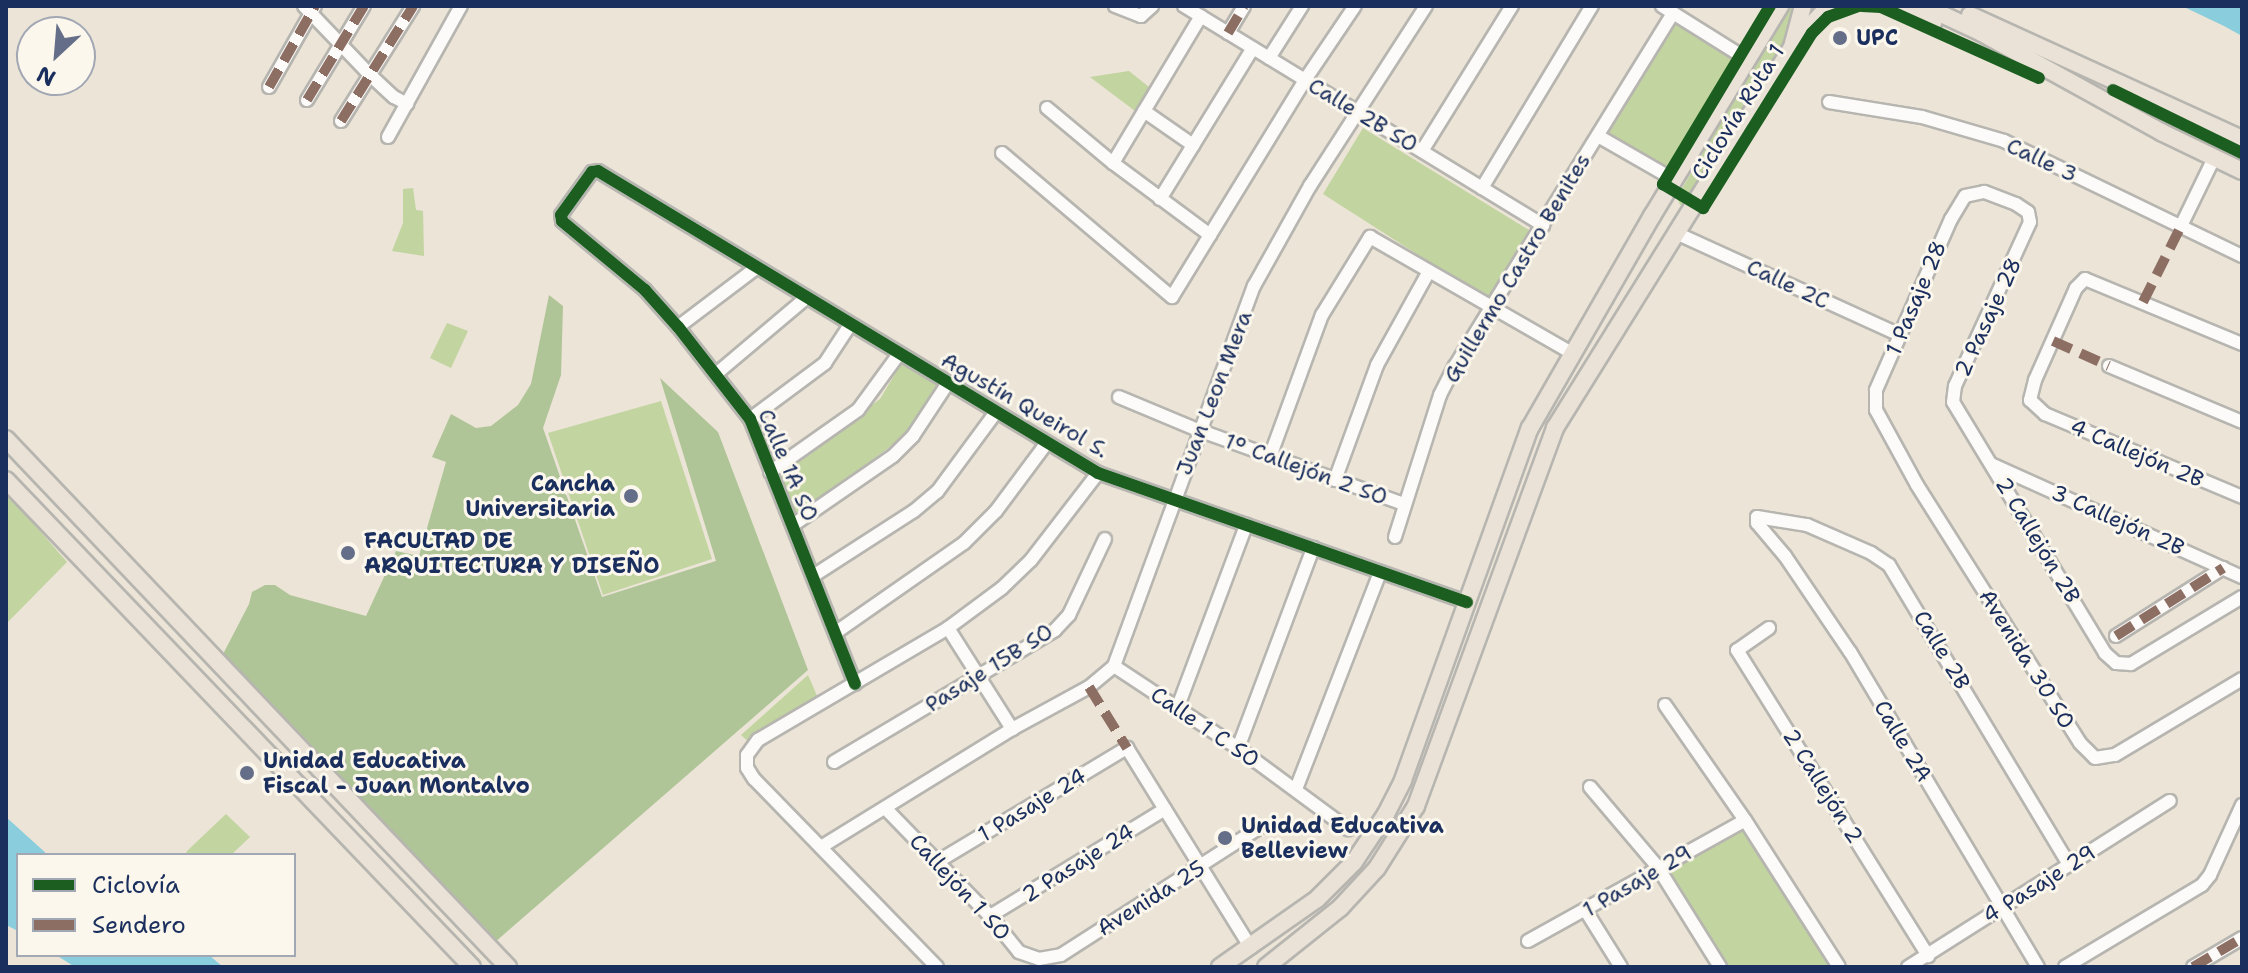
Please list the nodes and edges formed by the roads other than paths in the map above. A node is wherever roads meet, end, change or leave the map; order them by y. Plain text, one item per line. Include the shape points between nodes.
1 (364, 6) edge
2 (413, 6) edge
3 (461, 6) edge
4 (1115, 6) edge
5 (1185, 6) edge
6 (1244, 6) edge
7 (1302, 6) edge
8 (1355, 6) edge
9 (1426, 6) edge
10 (1512, 6) edge
11 (1592, 6) edge
12 (1803, 6) edge
13 (1829, 6) edge
14 (1899, 6) edge
15 (1924, 6) edge
16 (1951, 6) edge
17 (1975, 6) edge
18 (310, 9) edge
19 (1149, 10) edge
20 (1668, 10) edge
21 (1777, 10) edge
22 (1201, 16) junction
23 (1985, 28) junction
24 (1228, 33) junction
25 (2038, 44) junction
26 (341, 46) junction
27 (1792, 47) junction
28 (1253, 48) junction
29 (1269, 58) junction
30 (1748, 60) junction
31 (2028, 61) junction
32 (369, 74) junction
33 (1305, 80) junction
34 (269, 87) dead end
35 (307, 100) dead end
36 (1829, 102) dead end
37 (407, 104) junction
38 (1047, 108) dead end
39 (1144, 111) junction
40 (1357, 112) junction
41 (341, 121) dead end
42 (1598, 136) junction
43 (388, 137) dead end
44 (2242, 139) edge
45 (1193, 145) junction
46 (1422, 151) junction
47 (1002, 153) dead end
48 (2214, 158) junction
49 (1113, 163) junction
50 (598, 171) joint
51 (2242, 171) edge
52 (1667, 182) junction
53 (1482, 188) junction
54 (1160, 199) junction
55 (1694, 205) junction
56 (1652, 216) junction
57 (2030, 222) joint
58 (1543, 225) junction
59 (2181, 226) junction
60 (1676, 233) junction
61 (1210, 235) junction
62 (2242, 256) edge
63 (756, 268) junction
64 (1429, 271) junction
65 (806, 298) junction
66 (1492, 307) junction
67 (850, 325) junction
68 (678, 327) junction
69 (1900, 335) junction
70 (2242, 344) edge
71 (1572, 353) junction
72 (899, 354) junction
73 (2109, 366) dead end
74 (716, 374) junction
75 (948, 383) junction
76 (1119, 397) dead end
77 (1876, 410) joint
78 (996, 412) junction
79 (1957, 412) joint
80 (750, 419) junction
81 (2242, 422) edge
82 (1198, 430) junction
83 (6, 439) edge
84 (1046, 444) junction
85 (1271, 454) junction
86 (1993, 465) junction
87 (770, 472) junction
88 (1098, 473) junction
89 (6, 480) edge
90 (1335, 480) junction
91 (1506, 494) junction
92 (2242, 497) edge
93 (1174, 499) junction
94 (1526, 500) junction
95 (1404, 504) junction
96 (1757, 523) joint
97 (793, 525) junction
98 (1246, 525) junction
99 (1395, 537) dead end
100 (1105, 539) dead end
101 (1313, 548) junction
102 (2218, 565) junction
103 (1380, 572) junction
104 (813, 576) junction
105 (2242, 577) edge
106 (2242, 597) edge
107 (1467, 602) junction
108 (948, 628) junction
109 (1769, 628) dead end
110 (835, 633) junction
111 (2116, 636) dead end
112 (1114, 666) junction
113 (977, 677) junction
114 (2242, 679) edge
115 (855, 684) junction
116 (1665, 705) dead end
117 (1177, 709) junction
118 (1012, 729) junction
119 (1238, 748) junction
120 (834, 762) dead end
121 (1590, 787) dead end
122 (1296, 789) junction
123 (2170, 801) dead end
124 (2242, 805) edge
125 (885, 808) junction
126 (1165, 809) junction
127 (1745, 820) junction
128 (1259, 828) dead end
129 (1348, 829) dead end
130 (821, 847) junction
131 (937, 862) junction
132 (2069, 865) junction
133 (1657, 866) junction
134 (1201, 867) junction
135 (2002, 907) junction
136 (1586, 911) junction
137 (990, 916) junction
138 (2242, 938) edge
139 (1528, 941) dead end
140 (1251, 948) junction
141 (1928, 956) junction
142 (1039, 959) joint
143 (472, 967) edge
144 (508, 967) edge
145 (937, 967) edge
146 (1220, 967) edge
147 (1266, 967) edge
148 (1621, 967) edge
149 (1720, 967) edge
150 (1839, 967) edge
151 (1908, 967) edge
152 (2038, 967) edge
153 (2065, 967) edge
154 (2193, 967) edge

1 - 26 street
2 - 32 street
3 - 37 street
4 - 19 street via 1133,14
5 - 22 street, Calle 2B SO
6 - 24 street
7 - 29 street
8 - 33 street
9 - 40 street, Juan Leon Mera
10 - 46 street
11 - 53 street
12 - 27 main road
13 - 27 main road
14 - 31 main road
15 - 23 main road
16 - 23 main road
17 - 25 main road
18 - 26 street
18 - 34 street
20 - 30 street
20 - 42 street, Guillermo Castro Benites
21 - 30 main road
22 - 24 street, Calle 2B SO
22 - 39 street
23 - 25 main road
23 - 31 main road
24 - 28 street, Calle 2B SO
25 - 44 main road
26 - 32 street
26 - 35 street
27 - 55 main road
28 - 29 street, Calle 2B SO
28 - 45 street
29 - 33 street, Calle 2B SO
30 - 52 main road
31 - 48 main road
32 - 37 street
32 - 41 street
33 - 40 street, Calle 2B SO
33 - 61 street
36 - 59 street, Calle 3 via 1922,117 2004,141
37 - 43 street
38 - 49 street
39 - 45 street
39 - 49 street
40 - 46 street, Calle 2B SO
40 - 82 street, Juan Leon Mera via 1275,244
42 - 52 street
42 - 58 street, Guillermo Castro Benites
45 - 54 street
46 - 53 street, Calle 2B SO
47 - 61 street via 1172,297
48 - 51 main road
48 - 59 street
49 - 54 street
50 - 63 street, Agustín Queirol S.
50 - 68 street, Calle 1A SO via 586,176 561,215
52 - 55 main road via 1675,207
52 - 56 main road
53 - 58 street, Calle 2B SO
54 - 61 street
55 - 60 main road
56 - 60 main road via 1671,215
56 - 71 main road
57 - 69 street, 1 Pasaje 28 via 2028,212 2016,204 1972,192 1956,208
57 - 79 street, 2 Pasaje 28 via 1955,386
58 - 66 street, Guillermo Castro Benites
59 - 62 street, Calle 3
60 - 69 street, Calle 2C
60 - 94 main road via 1555,428
63 - 65 street, Agustín Queirol S.
63 - 68 street
64 - 66 street
64 - 85 street via 1370,237 1322,315
64 - 90 street via 1377,365
65 - 67 street, Agustín Queirol S.
65 - 74 street
66 - 71 street
66 - 95 street, Guillermo Castro Benites via 1440,395
67 - 72 street, Agustín Queirol S.
67 - 80 street via 825,363
68 - 74 street, Calle 1A SO
69 - 77 street, 1 Pasaje 28 via 1876,390
70 - 92 street, 4 Callejón 2B via 2085,279 2076,288 2030,396 2033,406
71 - 91 main road via 1530,428
72 - 75 street, Agustín Queirol S.
72 - 87 street via 858,410
73 - 81 street
74 - 80 street, Calle 1A SO
75 - 78 street, Agustín Queirol S.
75 - 97 street via 893,456
76 - 82 street, 1º Callejón 2 SO
77 - 114 street, Avenida 30 SO via 1917,485 2089,754 2108,759
78 - 84 street, Agustín Queirol S.
78 - 104 street via 937,492
79 - 86 street, 2 Callejón 2B
80 - 87 street, Calle 1A SO
82 - 85 street, 1º Callejón 2 SO
82 - 93 street, Juan Leon Mera
83 - 144 main road
84 - 88 street, Agustín Queirol S.
84 - 110 street via 980,529
85 - 90 street, 1º Callejón 2 SO
86 - 102 street, 3 Callejón 2B
86 - 106 street, 2 Callejón 2B via 2105,653 2121,665 2139,661
87 - 97 street, Calle 1A SO
88 - 93 street, Agustín Queirol S.
88 - 108 street via 1031,560
89 - 143 main road
90 - 95 street, 1º Callejón 2 SO
91 - 94 main road via 1516,506
91 - 107 main road
93 - 98 street, Agustín Queirol S.
93 - 112 street, Juan Leon Mera
94 - 147 main road via 1416,806 1377,868 1340,908
95 - 99 street, Guillermo Castro Benites
96 - 132 street, Calle 2B via 1756,518 1763,516 1801,523 1889,565
96 - 135 street, Calle 2A via 1834,627
97 - 104 street, Calle 1A SO
98 - 101 street, Agustín Queirol S.
98 - 117 street
100 - 113 street, Pasaje 15B SO via 1069,615 1055,630
101 - 103 street, Agustín Queirol S.
101 - 119 street
102 - 105 street, 3 Callejón 2B
102 - 111 street via 2210,577
103 - 107 street, Agustín Queirol S.
103 - 122 street
104 - 110 street, Calle 1A SO
107 - 140 main road via 1403,780 1373,836 1317,899
108 - 113 street
108 - 115 street
109 - 141 street, 2 Callejón 2 via 1737,650
110 - 115 street, Calle 1A SO
112 - 117 street, Calle 1 C SO
112 - 118 street via 1089,687
113 - 118 street
113 - 120 street, Pasaje 15B SO
115 - 130 street via 753,745 746,762 754,779
116 - 127 street
117 - 119 street, Calle 1 C SO
118 - 125 street
119 - 122 street, Calle 1 C SO
121 - 133 street
122 - 129 street, Calle 1 C SO
123 - 132 street, 4 Pasaje 29
124 - 153 street via 2202,885
125 - 130 street
125 - 131 street, Callejón 1 SO
126 - 131 street, 1 Pasaje 24 via 1127,748
126 - 134 street
126 - 137 street, 2 Pasaje 24
127 - 133 street, 1 Pasaje 29
127 - 150 street
128 - 134 street, Avenida 25
130 - 145 street
131 - 137 street, Callejón 1 SO
132 - 135 street, 4 Pasaje 29
133 - 136 street, 1 Pasaje 29
133 - 149 street
134 - 140 street
134 - 142 street, Avenida 25 via 1061,955
135 - 141 street, 4 Pasaje 29
135 - 152 street, Calle 2A
136 - 139 street, 1 Pasaje 29
136 - 148 street
137 - 142 street, Callejón 1 SO via 1019,952
138 - 154 street
140 - 146 main road
141 - 151 street, 4 Pasaje 29

